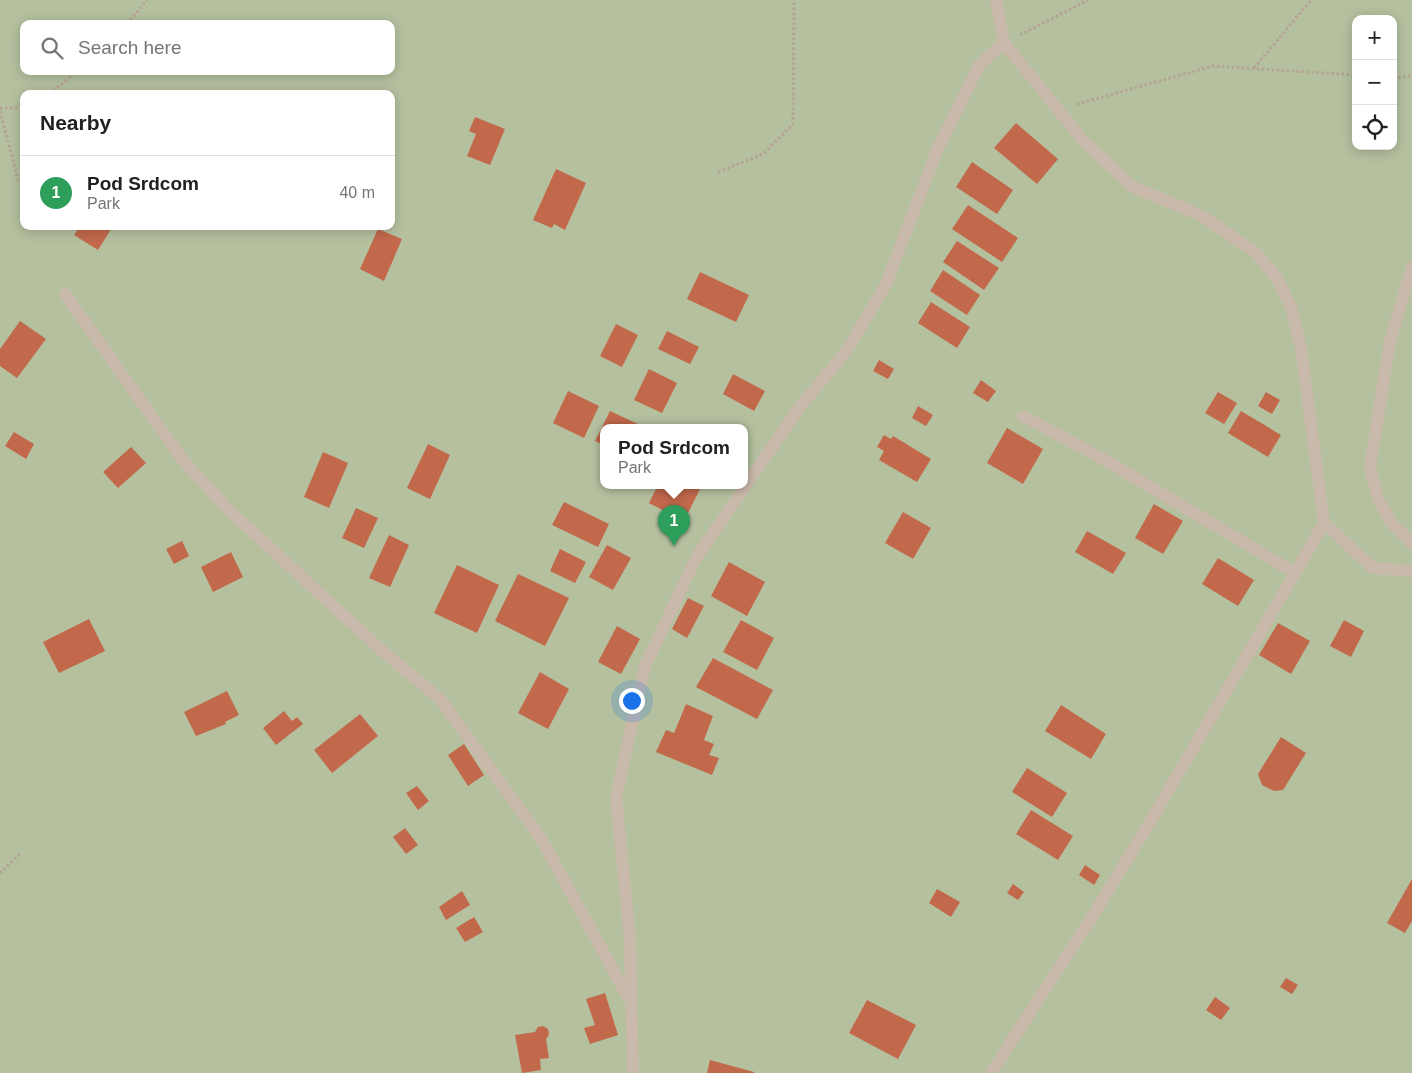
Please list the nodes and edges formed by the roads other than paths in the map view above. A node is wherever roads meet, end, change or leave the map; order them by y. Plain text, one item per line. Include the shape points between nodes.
1 (996, 0) edge
2 (1004, 43) junction
3 (1412, 267) edge
4 (65, 294) dead end
5 (1024, 416) dead end
6 (748, 482) edge
7 (743, 489) edge
8 (1324, 523) junction
9 (1412, 542) edge
10 (1412, 572) edge
11 (1295, 573) junction
12 (630, 1001) junction
13 (633, 1073) edge
14 (991, 1073) edge

1 - 2 lane
2 - 6 lane via 979,65 938,148 886,284 848,349 799,408
2 - 8 lane via 1081,138 1131,186 1200,215 1255,252 1277,278 1291,308 1301,348
3 - 9 lane via 1390,341 1370,467 1378,499 1393,525
4 - 12 lane via 192,470 232,513 440,700 542,840
5 - 11 lane via 1106,460
7 - 12 lane via 696,558 644,666 616,797 630,939
8 - 10 lane via 1373,568
8 - 11 lane
11 - 14 lane via 1097,910
12 - 13 lane

